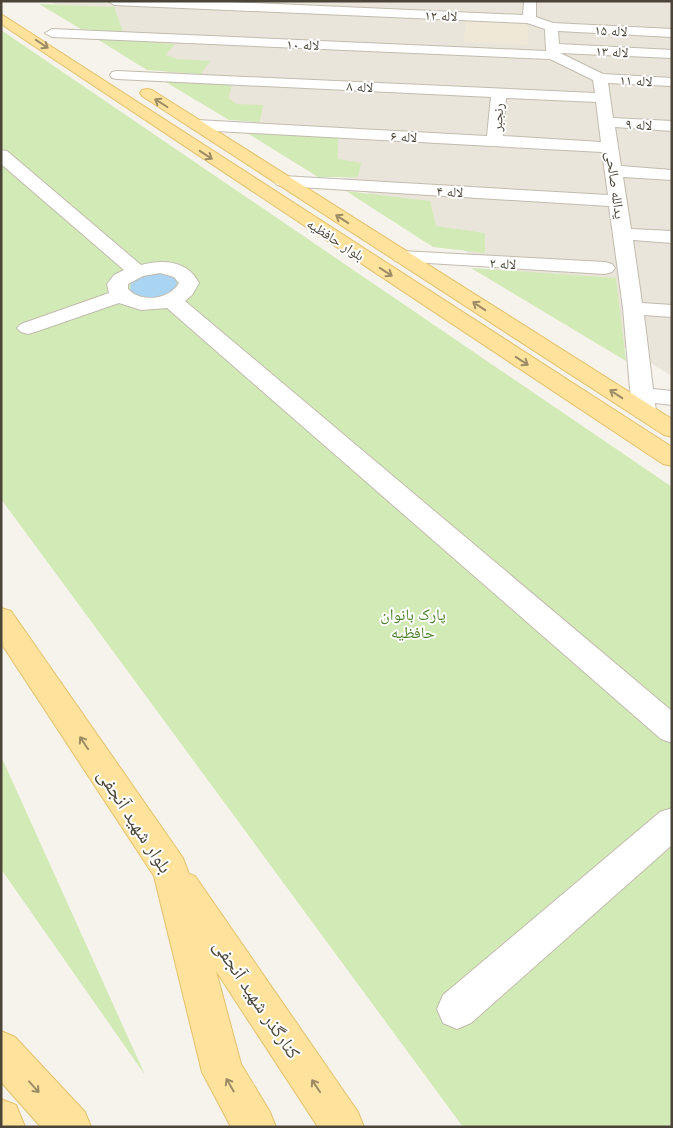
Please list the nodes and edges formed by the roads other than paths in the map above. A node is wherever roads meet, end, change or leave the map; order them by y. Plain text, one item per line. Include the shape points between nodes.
1 (3, 1) edge
2 (114, 1) edge
3 (530, 1) edge
4 (332, 6) edge
5 (381, 13) junction
6 (1, 18) edge
7 (529, 19) junction
8 (550, 27) junction
9 (52, 33) junction
10 (672, 33) edge
11 (372, 47) junction
12 (413, 49) junction
13 (553, 51) junction
14 (672, 54) edge
15 (117, 75) junction
16 (600, 78) junction
17 (672, 82) edge
18 (404, 88) junction
19 (499, 93) junction
20 (603, 98) junction
21 (607, 122) junction
22 (197, 125) junction
23 (672, 126) edge
24 (172, 132) junction
25 (495, 141) junction
26 (610, 147) junction
27 (1, 154) edge
28 (614, 171) junction
29 (672, 175) edge
30 (283, 181) junction
31 (618, 201) junction
32 (623, 234) junction
33 (672, 237) edge
34 (402, 257) junction
35 (605, 268) dead end
36 (136, 270) junction
37 (122, 295) junction
38 (171, 300) junction
39 (633, 308) junction
40 (672, 311) edge
41 (28, 328) dead end
42 (672, 398) edge
43 (644, 404) junction
44 (621, 425) junction
45 (672, 430) edge
46 (672, 458) edge
47 (1, 620) edge
48 (672, 730) edge
49 (672, 823) edge
50 (170, 870) junction
51 (458, 1009) dead end
52 (1, 1051) edge
53 (1, 1120) edge
54 (4, 1127) edge
55 (70, 1127) edge
56 (255, 1127) edge
57 (344, 1127) edge

1 - 9 main road, بلوار حافظیه
2 - 4 street, لاله ۱۲
3 - 7 street
4 - 5 street, لاله ۱۲
5 - 7 street, لاله ۱۲
5 - 11 street
6 -> 24 main road, بلوار حافظیه
7 - 8 street
8 - 10 street, لاله ۱۵
8 - 13 street
9 - 11 street, لاله ۱۰
9 - 15 main road, بلوار حافظیه
11 - 12 street, لاله ۱۰
12 - 13 street, لاله ۱۰
12 - 18 street
13 - 14 street, لاله ۱۳
13 - 16 street
15 - 18 street, لاله ۸
22 -> 15 main road, بلوار حافظیه
16 - 17 street, لاله ۱۱
16 - 20 street, یدالله صالحی
18 - 19 street, لاله ۸
19 - 20 street, لاله ۸
19 - 25 street, رنجبر
20 - 21 street, یدالله صالحی
21 - 23 street, لاله ۹
21 - 26 street, یدالله صالحی
22 - 24 main road
22 - 25 street, لاله ۶
22 - 30 main road, بلوار حافظیه
24 -> 44 main road, بلوار حافظیه
25 - 26 street, لاله ۶
26 - 28 street, یدالله صالحی
27 - 36 street
28 - 29 street
28 - 31 street, یدالله صالحی
30 - 31 street, لاله ۴
34 -> 30 main road, بلوار حافظیه
31 - 32 street, یدالله صالحی
32 - 33 street
32 - 39 street, یدالله صالحی
34 - 35 street, لاله ۲
43 -> 34 main road, بلوار حافظیه
36 - 37 street via 120,281 118,287
36 - 38 street via 166,268 186,277 187,289
37 - 38 street via 146,304
37 - 41 street
38 - 48 street
39 - 40 street
39 - 43 street, یدالله صالحی
42 - 43 street
43 - 44 main road
43 - 45 main road, بلوار حافظیه
44 - 46 main road, بلوار حافظیه
50 -> 47 main road, بلوار شهید آنجفی
49 - 51 street
56 -> 50 main road, بلوار شهید آنجفی via 223,1072
57 -> 50 main road, کنارگذر شهید آنجفی
52 -> 55 main road
53 - 54 main road

